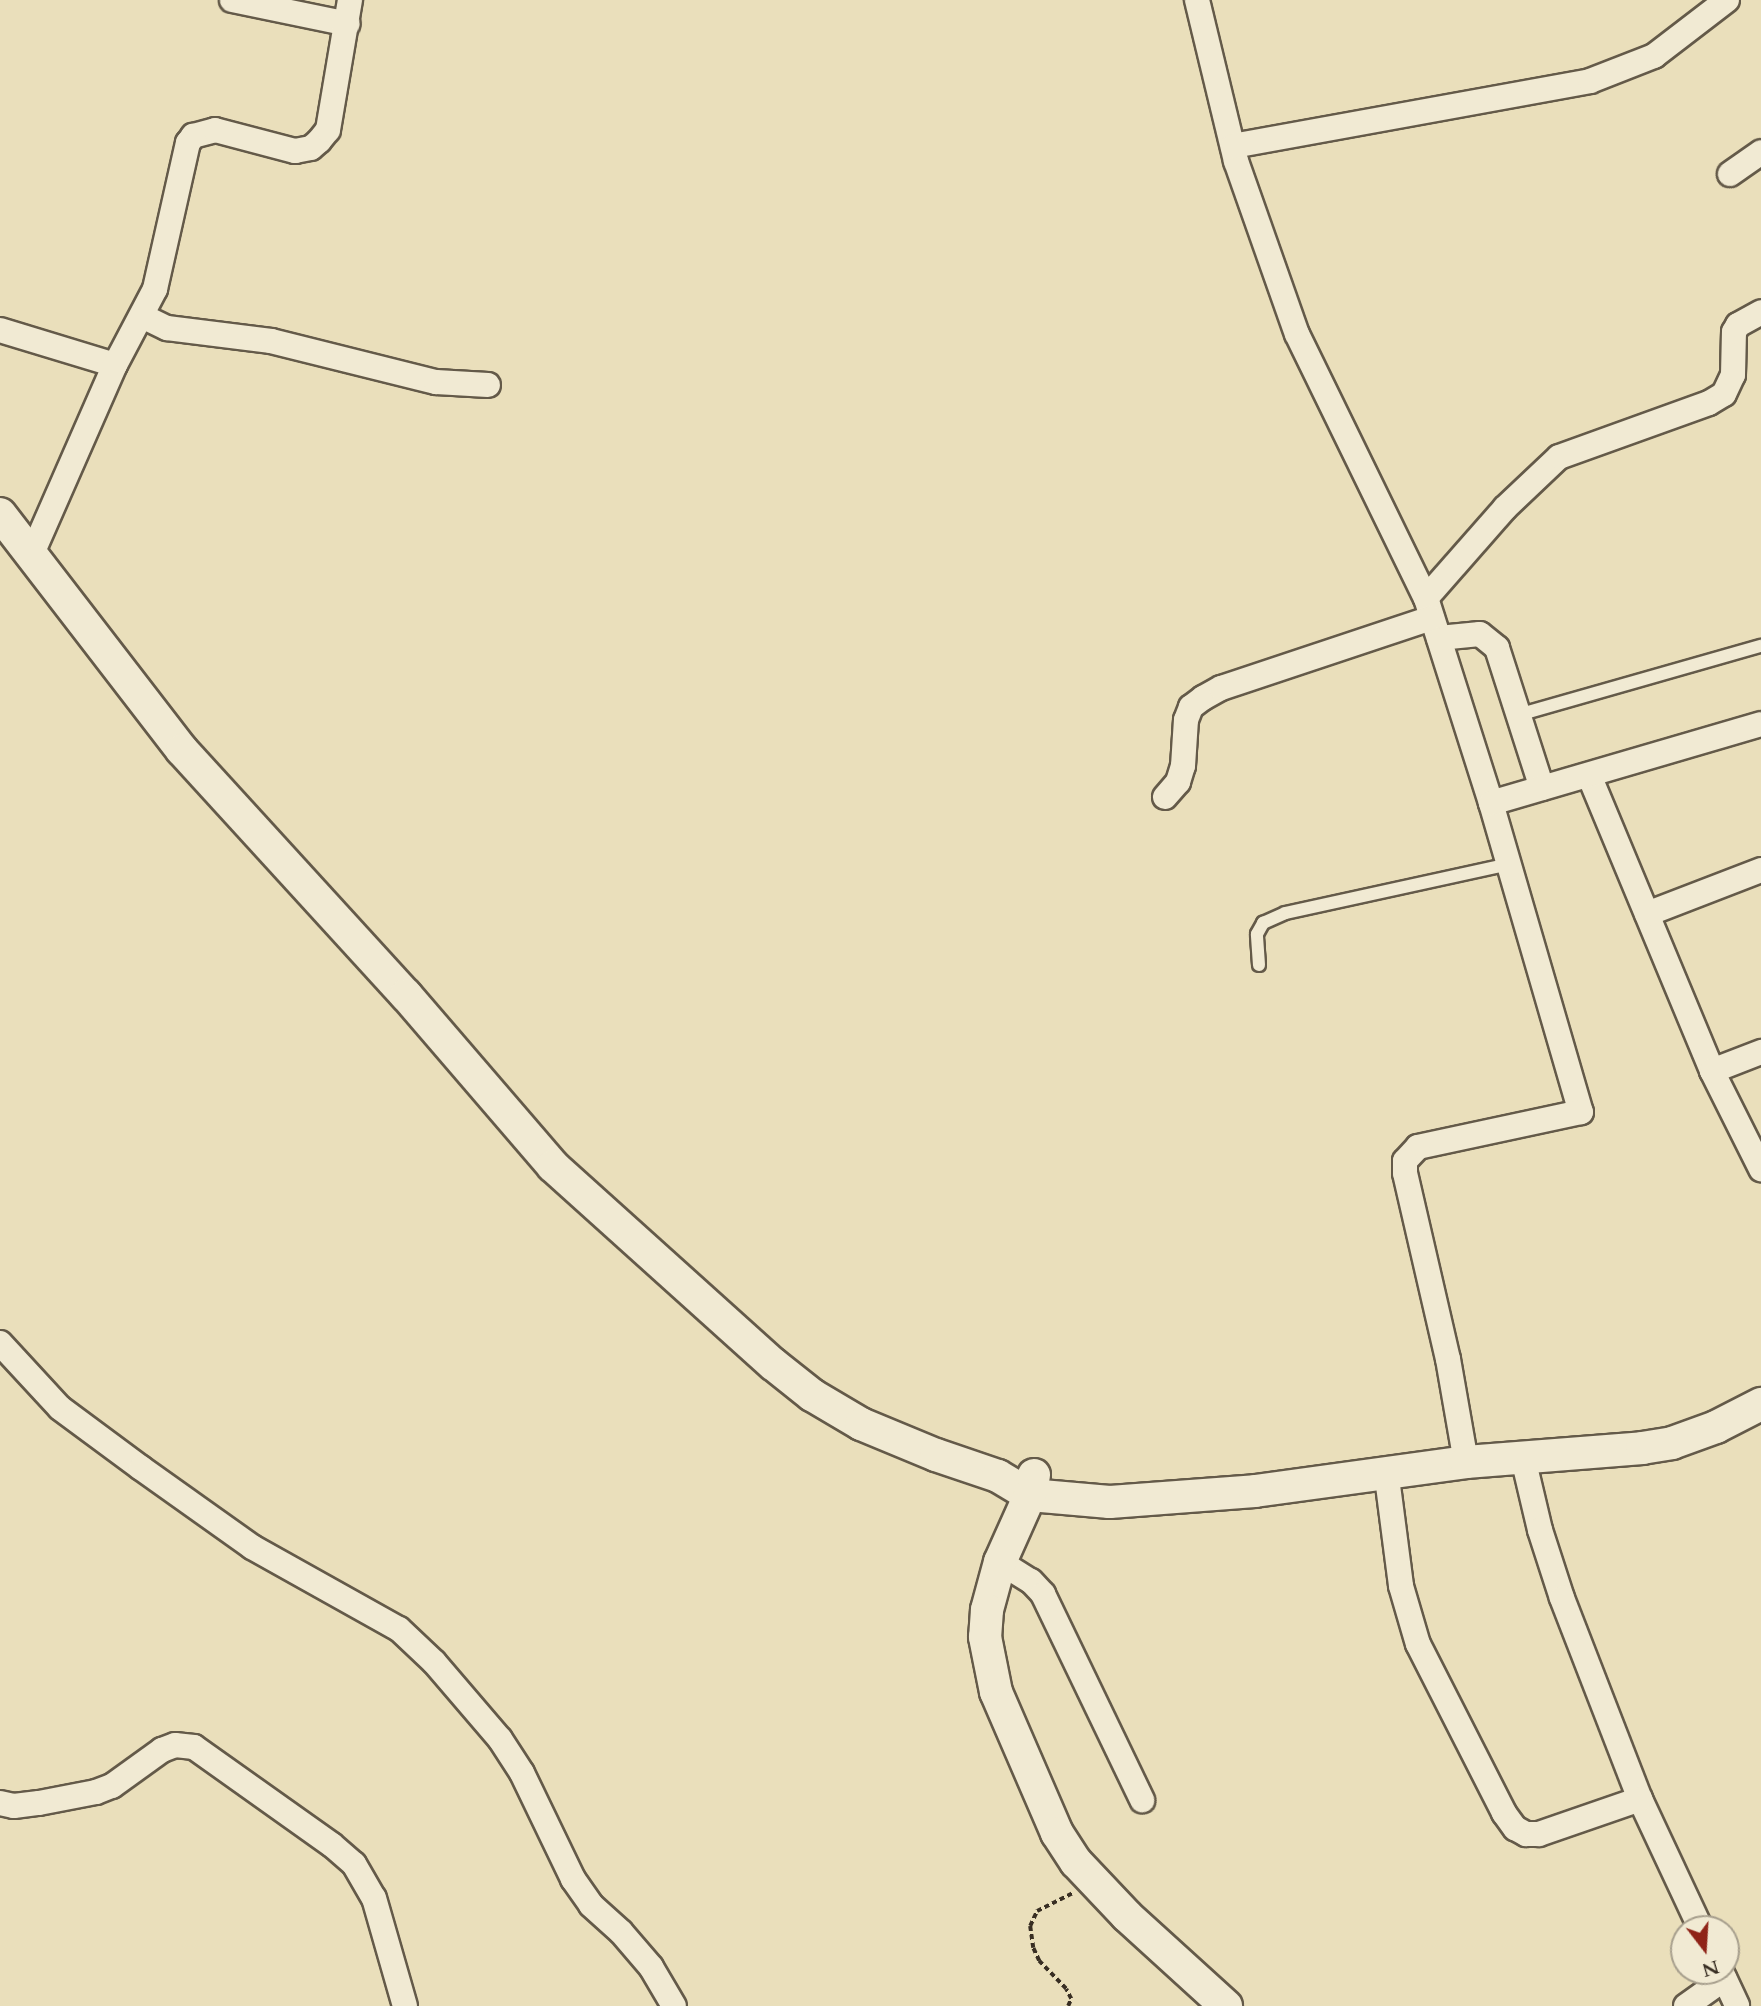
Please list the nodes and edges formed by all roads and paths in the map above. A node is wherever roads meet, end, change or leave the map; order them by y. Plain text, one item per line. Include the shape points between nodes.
1 (232, 0) edge
2 (1197, 0) edge
3 (1727, 0) edge
4 (349, 12) edge
5 (1233, 146) junction
6 (1761, 152) edge
7 (1730, 174) dead end
8 (1761, 312) edge
9 (142, 316) junction
10 (0, 330) edge
11 (115, 365) junction
12 (488, 385) dead end
13 (0, 514) edge
14 (31, 556) junction
15 (1432, 618) junction
16 (1761, 646) edge
17 (1518, 715) junction
18 (1761, 724) edge
19 (1589, 775) junction
20 (1542, 788) junction
21 (1165, 797) dead end
22 (1491, 803) junction
23 (1508, 864) junction
24 (1761, 870) edge
25 (1647, 914) junction
26 (1259, 965) dead end
27 (1761, 1052) edge
28 (1712, 1071) junction
29 (1761, 1169) edge
30 (0, 1343) edge
31 (1761, 1385) edge
32 (1761, 1404) edge
33 (1464, 1453) junction
34 (1523, 1458) junction
35 (1386, 1471) junction
36 (1032, 1484) junction
37 (1000, 1562) junction
38 (1640, 1799) junction
39 (1142, 1800) dead end
40 (0, 1803) edge
41 (1090, 1877) junction
42 (1694, 1915) edge
43 (1710, 1985) edge
44 (1727, 1985) edge
45 (405, 2006) edge
46 (674, 2006) edge
47 (1068, 2006) edge
48 (1226, 2006) edge
49 (1686, 2006) edge
50 (1737, 2006) edge

1 - 4 street
2 - 5 street
3 - 5 street via 1654,56 1590,82
4 - 9 street via 328,130 319,141 296,151 215,131 193,136 164,260
5 - 15 street via 1297,334
6 - 7 street
8 - 15 street via 1734,332 1733,375 1724,394 1709,404 1559,457 1505,508
9 - 11 street
9 - 12 street via 179,331 271,341 410,377
10 - 11 street
11 - 14 street
13 - 14 street
14 - 36 street via 182,750 406,995 553,1166 594,1206 812,1395 936,1455
15 - 17 street via 1489,638 1497,648
15 - 21 street via 1202,698 1191,707 1186,720 1183,766 1178,782
15 - 22 street
16 - 17 lane
17 - 20 street
18 - 19 street
19 - 20 street
19 - 25 street
20 - 22 street
22 - 23 street
23 - 26 lane via 1285,914 1263,923 1257,934
23 - 33 street via 1581,1112 1418,1147 1405,1161
24 - 25 street
25 - 28 street
27 - 28 street
28 - 29 street
30 - 46 street via 60,1408 141,1468 252,1547 399,1629 434,1662 500,1739 522,1773 590,1905 651,1968
31 - 33 street via 1715,1408 1654,1427
32 - 34 street via 1672,1443
33 - 34 street
33 - 35 street
33 - 36 street via 1166,1483
34 - 38 street via 1562,1598
35 - 36 street via 1255,1491 1122,1501
35 - 38 street via 1401,1586 1418,1644 1515,1828 1539,1834
36 - 37 street
37 - 39 street via 1044,1594
37 - 41 street via 986,1610 985,1637 996,1692 1057,1833
38 - 42 street
40 - 45 street via 39,1803 96,1791 131,1774 162,1750 175,1745 194,1747 354,1864 374,1898
41 - 47 path via 1070,1896 1037,1911 1030,1926 1039,1961 1066,1989 1071,1998
41 - 48 street
43 - 49 street
44 - 50 street

